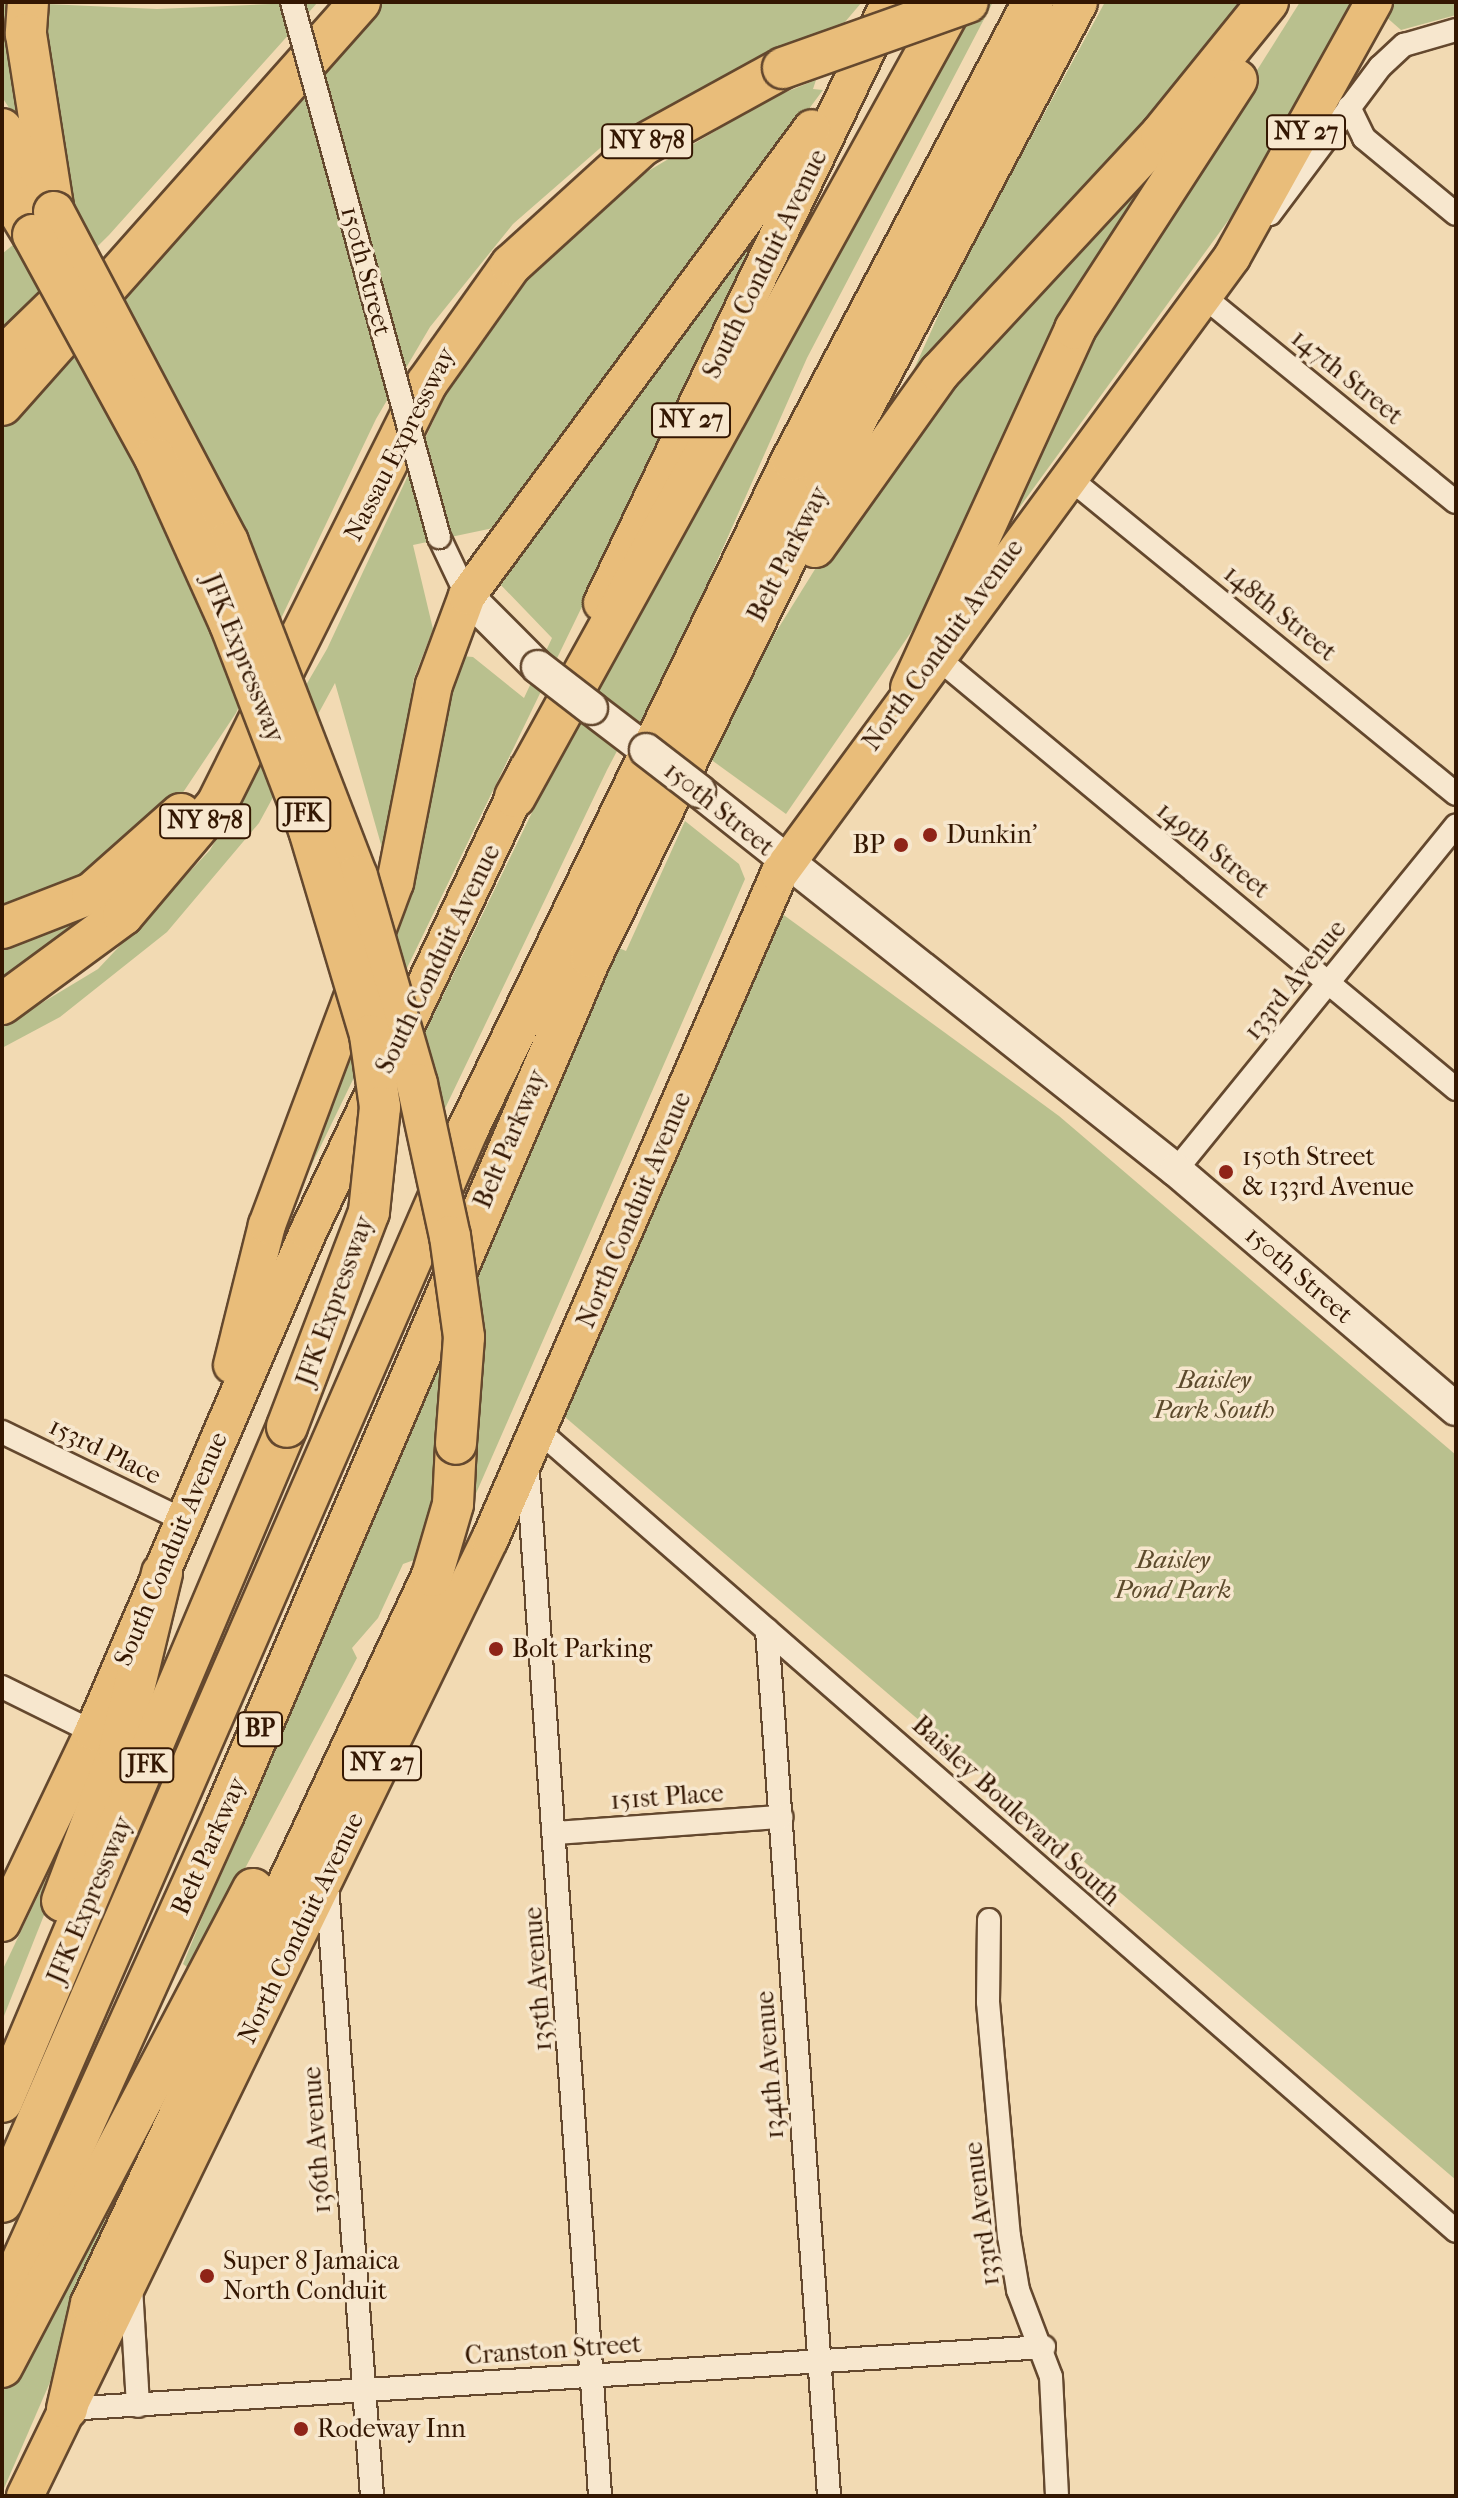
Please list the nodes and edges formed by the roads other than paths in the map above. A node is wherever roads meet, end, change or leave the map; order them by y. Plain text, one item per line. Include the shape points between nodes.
1 (28, 2) edge
2 (292, 2) edge
3 (358, 2) edge
4 (890, 2) edge
5 (954, 2) edge
6 (968, 2) edge
7 (1009, 2) edge
8 (1033, 2) edge
9 (1077, 2) edge
10 (1268, 2) edge
11 (1286, 2) edge
12 (1374, 2) edge
13 (1456, 30) edge
14 (870, 45) junction
15 (1349, 107) junction
16 (2, 129) edge
17 (2, 184) edge
18 (1456, 214) edge
19 (25, 233) edge
20 (1232, 257) junction
21 (1203, 296) junction
22 (858, 331) junction
23 (2, 358) edge
24 (2, 405) edge
25 (1068, 477) junction
26 (1456, 502) edge
27 (332, 578) junction
28 (467, 596) junction
29 (934, 655) junction
30 (911, 688) junction
31 (707, 715) junction
32 (1456, 794) edge
33 (515, 797) junction
34 (1456, 826) edge
35 (786, 862) junction
36 (2, 928) edge
37 (1330, 981) junction
38 (2, 1004) edge
39 (1456, 1089) edge
40 (1176, 1170) junction
41 (1456, 1409) edge
42 (2, 1432) edge
43 (533, 1445) junction
44 (210, 1457) junction
45 (183, 1520) junction
46 (162, 1573) junction
47 (767, 1630) junction
48 (2, 1687) edge
49 (93, 1732) junction
50 (781, 1817) junction
51 (556, 1833) junction
52 (301, 1858) junction
53 (989, 1920) dead end
54 (2, 1923) edge
55 (2, 2053) edge
56 (2, 2102) edge
57 (2, 2202) edge
58 (1456, 2231) edge
59 (131, 2274) junction
60 (2, 2305) edge
61 (1044, 2347) junction
62 (818, 2362) junction
63 (2, 2367) edge
64 (592, 2376) junction
65 (365, 2391) junction
66 (138, 2406) junction
67 (67, 2409) junction
68 (25, 2496) edge
69 (372, 2496) edge
70 (600, 2496) edge
71 (829, 2496) edge
72 (1057, 2496) edge

1 - 19 highway
2 - 28 street, 150th Street, bridge via 439,537
3 - 23 highway
3 - 24 highway
4 - 14 main road, South Conduit Avenue / NY 27
5 - 33 highway
6 - 27 highway, Nassau Expressway / NY 878, bridge via 783,68 635,150 511,265 427,383
7 - 22 highway
8 - 22 highway, Belt Parkway / BP
9 - 31 highway, Belt Parkway / BP
10 - 31 highway via 1161,134 917,401
11 - 30 highway via 1089,303
12 - 20 main road, North Conduit Avenue / NY 27
13 - 15 street via 1404,45
14 - 28 main road
14 - 33 main road, South Conduit Avenue / NY 27
15 - 18 street via 1360,134
15 - 20 street via 1304,175
16 - 19 highway, JFK Expressway / JFK
17 - 19 highway, JFK Expressway / JFK
19 - 52 highway, JFK Expressway / JFK, bridge via 212,507 350,853 417,1084 450,1236 464,1337 453,1504 437,1562
19 - 56 highway, JFK Expressway / JFK, bridge via 155,458 211,580 317,853 377,1070 379,1142 364,1234
20 - 21 main road, North Conduit Avenue / NY 27
21 - 25 main road, North Conduit Avenue / NY 27
21 - 26 street, 147th Street
22 - 57 highway, Belt Parkway / BP via 468,1129
25 - 29 main road, North Conduit Avenue / NY 27
25 - 32 street, 148th Street
27 - 36 highway via 221,760 167,830 92,893
27 - 38 highway, Nassau Expressway / NY 878 via 236,773 188,844 95,940
28 - 35 main road, 150th Street, bridge via 538,667
28 - 44 main road via 434,685 395,883 257,1257
29 - 30 main road, North Conduit Avenue / NY 27
29 - 37 street, 149th Street
30 - 35 main road, North Conduit Avenue / NY 27
31 - 60 highway, Belt Parkway / BP via 535,1079 224,1814
33 - 44 main road, South Conduit Avenue / NY 27 via 308,1232
34 - 37 street, 133rd Avenue
35 - 40 main road, 150th Street
35 - 43 main road, North Conduit Avenue / NY 27
37 - 39 street, 149th Street
37 - 40 street, 133rd Avenue
40 - 41 main road, 150th Street
42 - 45 street, 153rd Place
43 - 47 street, Baisley Boulevard South
43 - 51 street, 135th Avenue
43 - 52 main road, North Conduit Avenue / NY 27
44 - 45 main road, South Conduit Avenue / NY 27
45 - 46 main road, South Conduit Avenue / NY 27
46 - 49 main road, South Conduit Avenue / NY 27
46 - 55 highway via 119,1751
47 - 50 street, 134th Avenue
47 - 58 street, Baisley Boulevard South
48 - 49 street
49 - 54 main road, South Conduit Avenue / NY 27
50 - 51 street, 151st Place
50 - 62 street, 134th Avenue
51 - 64 street, 135th Avenue
52 - 59 main road, North Conduit Avenue / NY 27
52 - 63 highway
52 - 65 street, 136th Avenue
52 - 67 highway via 91,2304
53 - 61 street, 133rd Avenue via 988,2002 1009,2236 1018,2290
59 - 66 street
59 - 67 main road, North Conduit Avenue / NY 27
61 - 62 street, Cranston Street
61 - 72 street, 133rd Avenue
62 - 64 street, Cranston Street
62 - 71 street, 134th Avenue
64 - 65 street, Cranston Street
64 - 70 street, 135th Avenue
65 - 66 street, Cranston Street
65 - 69 street, 136th Avenue
66 - 67 street, Cranston Street
67 - 68 main road, North Conduit Avenue / NY 27

